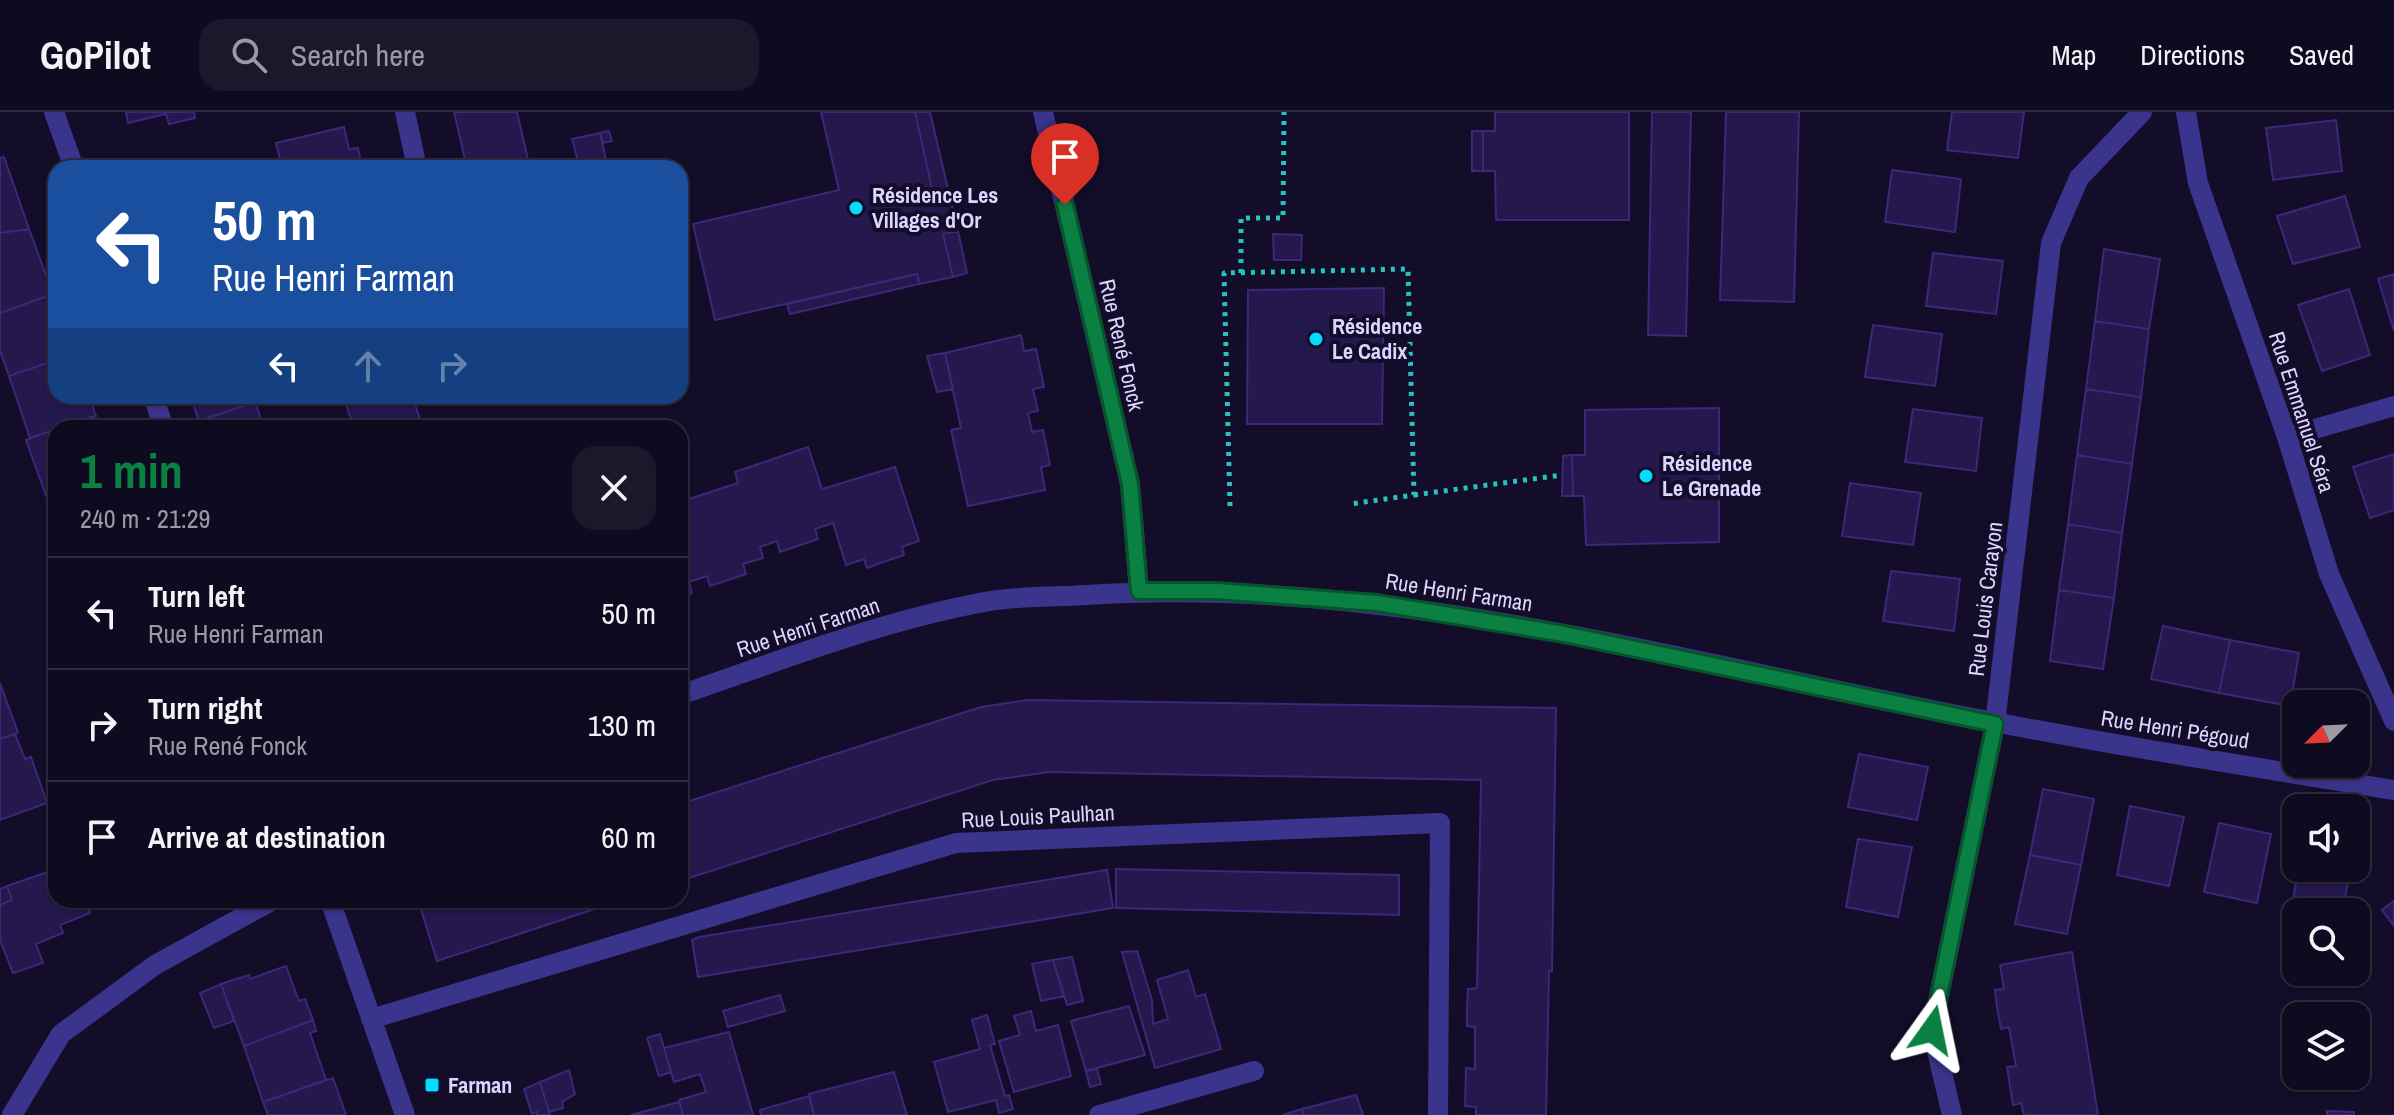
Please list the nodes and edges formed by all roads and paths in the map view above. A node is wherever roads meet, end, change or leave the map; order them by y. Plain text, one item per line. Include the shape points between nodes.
1 (54, 112) edge
2 (405, 112) edge
3 (1043, 112) edge
4 (1284, 112) edge
5 (2142, 112) edge
6 (2186, 112) edge
7 (71, 160) edge
8 (415, 160) edge
9 (1241, 273) junction
10 (2394, 406) edge
11 (2287, 437) junction
12 (1562, 475) dead end
13 (1414, 495) junction
14 (1350, 504) dead end
15 (1230, 506) dead end
16 (1139, 591) junction
17 (688, 692) edge
18 (2394, 721) edge
19 (1995, 724) junction
20 (2394, 790) edge
21 (258, 908) edge
22 (333, 908) edge
23 (371, 1019) junction
24 (1254, 1071) dead end
25 (12, 1115) edge
26 (405, 1115) edge
27 (1099, 1115) edge
28 (1438, 1115) edge
29 (1952, 1115) edge

1 - 7 street
2 - 8 street
3 - 16 street, Rue René Fonck via 1130,484
4 - 9 path via 1283,218 1241,218
5 - 19 street, Rue Louis Carayon via 2079,178 2051,243
6 - 11 street, Rue Emmanuel Séra via 2198,183
9 - 13 path via 1408,269
9 - 15 path via 1224,273
10 - 11 street
11 - 18 street, Rue Emmanuel Séra via 2329,574
12 - 13 path
13 - 14 path
16 - 17 street, Rue Henri Farman via 993,601 879,627
16 - 19 street, Rue Henri Farman via 1377,603 1564,634
19 - 20 street, Rue Henri Pégoud
19 - 29 street, Rue Louis Carayon via 1932,1030
21 - 25 street via 155,965 61,1034
22 - 23 street
23 - 26 street
23 - 28 street, Rue Louis Paulhan via 956,843 1440,823
24 - 27 street

